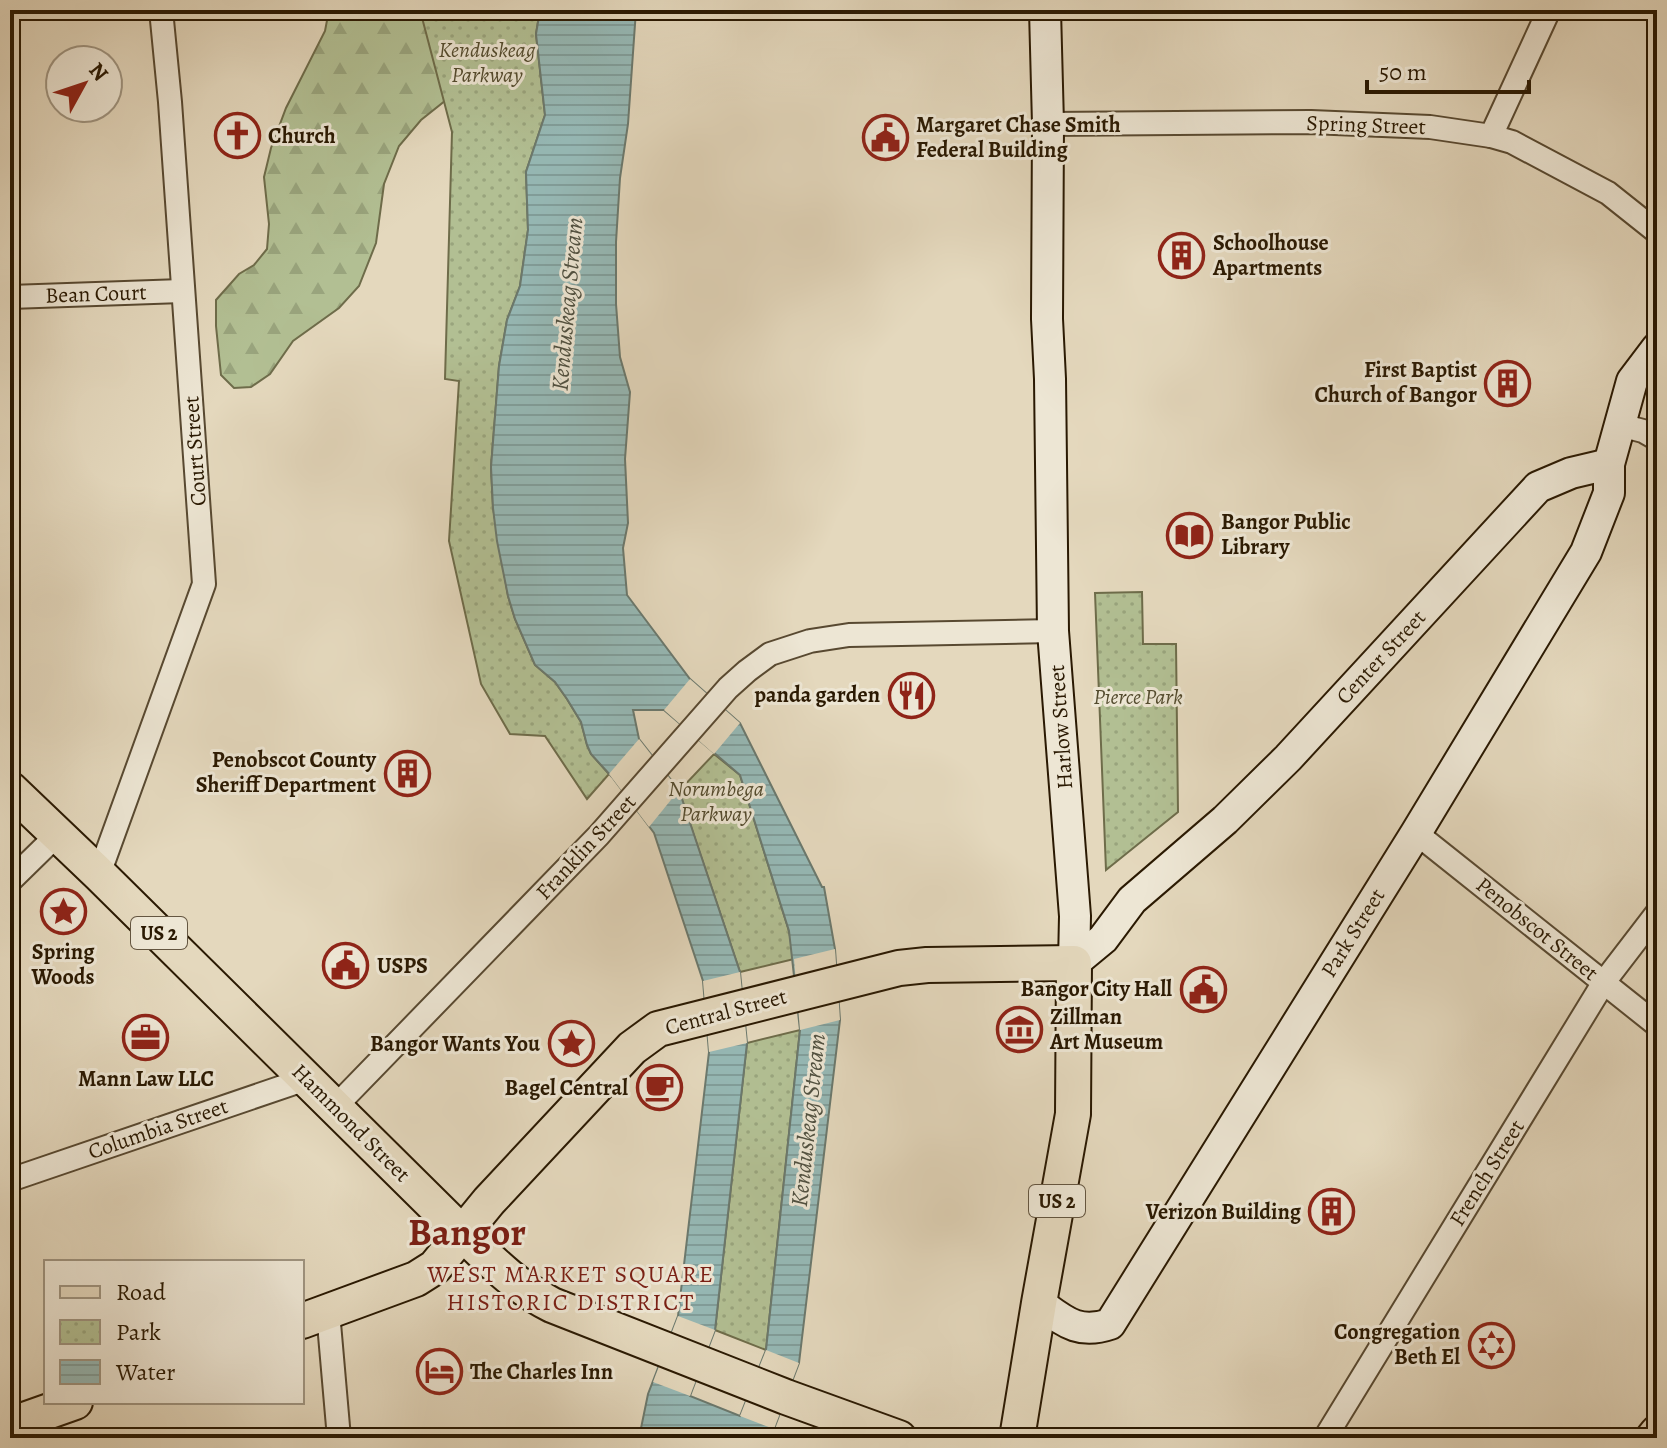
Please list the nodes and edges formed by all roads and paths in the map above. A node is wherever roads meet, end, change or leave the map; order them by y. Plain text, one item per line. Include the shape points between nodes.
1 (161, 10) edge
2 (1045, 10) edge
3 (1549, 10) edge
4 (1048, 124) junction
5 (1491, 136) junction
6 (1657, 232) edge
7 (182, 291) junction
8 (10, 297) edge
9 (1657, 348) edge
10 (1620, 425) junction
11 (1657, 439) edge
12 (1609, 464) junction
13 (1053, 631) junction
14 (10, 789) edge
15 (1416, 833) junction
16 (57, 835) junction
17 (99, 874) junction
18 (10, 881) edge
19 (1657, 913) edge
20 (1074, 963) junction
21 (1604, 982) junction
22 (1657, 1025) edge
23 (306, 1079) junction
24 (335, 1107) junction
25 (10, 1180) edge
26 (463, 1234) junction
27 (1039, 1303) junction
28 (315, 1317) edge
29 (69, 1404) edge
30 (10, 1425) edge
31 (1657, 1433) edge
32 (339, 1438) edge
33 (899, 1438) edge
34 (1017, 1438) edge
35 (1325, 1438) edge
36 (1653, 1438) edge

1 - 7 street, Court Street
2 - 4 street, Harlow Street
3 - 5 street
4 - 5 street, Spring Street via 1311,122 1430,127
4 - 13 street, Harlow Street
5 - 6 street, Spring Street via 1608,193
7 - 8 street, Bean Court
7 - 17 street, Court Street via 204,584
9 - 10 street via 1632,381
10 - 11 street
10 - 12 street
12 - 15 street, Park Street via 1609,493 1586,552
12 - 20 street, Center Street via 1538,487 1288,758 1132,900 1103,939
13 - 20 street, Harlow Street
13 - 24 street, Franklin Street via 849,635 770,654 737,680 630,802
14 - 16 main road, Hammond Street / US 2
15 - 21 street, Penobscot Street
15 - 27 street, Park Street via 1110,1324 1079,1328
16 - 17 main road, Hammond Street / US 2
16 - 18 street
17 - 23 main road, Hammond Street / US 2
19 - 21 street, French Street
20 - 26 main road, Central Street via 912,967 658,1029 640,1041
20 - 27 main road, Harlow Street / US 2 via 1073,1114
21 - 22 street, Penobscot Street
21 - 35 street, French Street
23 - 24 main road, Hammond Street / US 2
23 - 25 street, Columbia Street
24 - 26 main road, Hammond Street / US 2
26 - 28 main road, Central Street via 422,1275
26 - 33 main road, Hammond Street / US 2 via 538,1297
27 - 34 main road, Harlow Street / US 2
28 - 32 street
29 - 30 main road
31 - 36 main road

